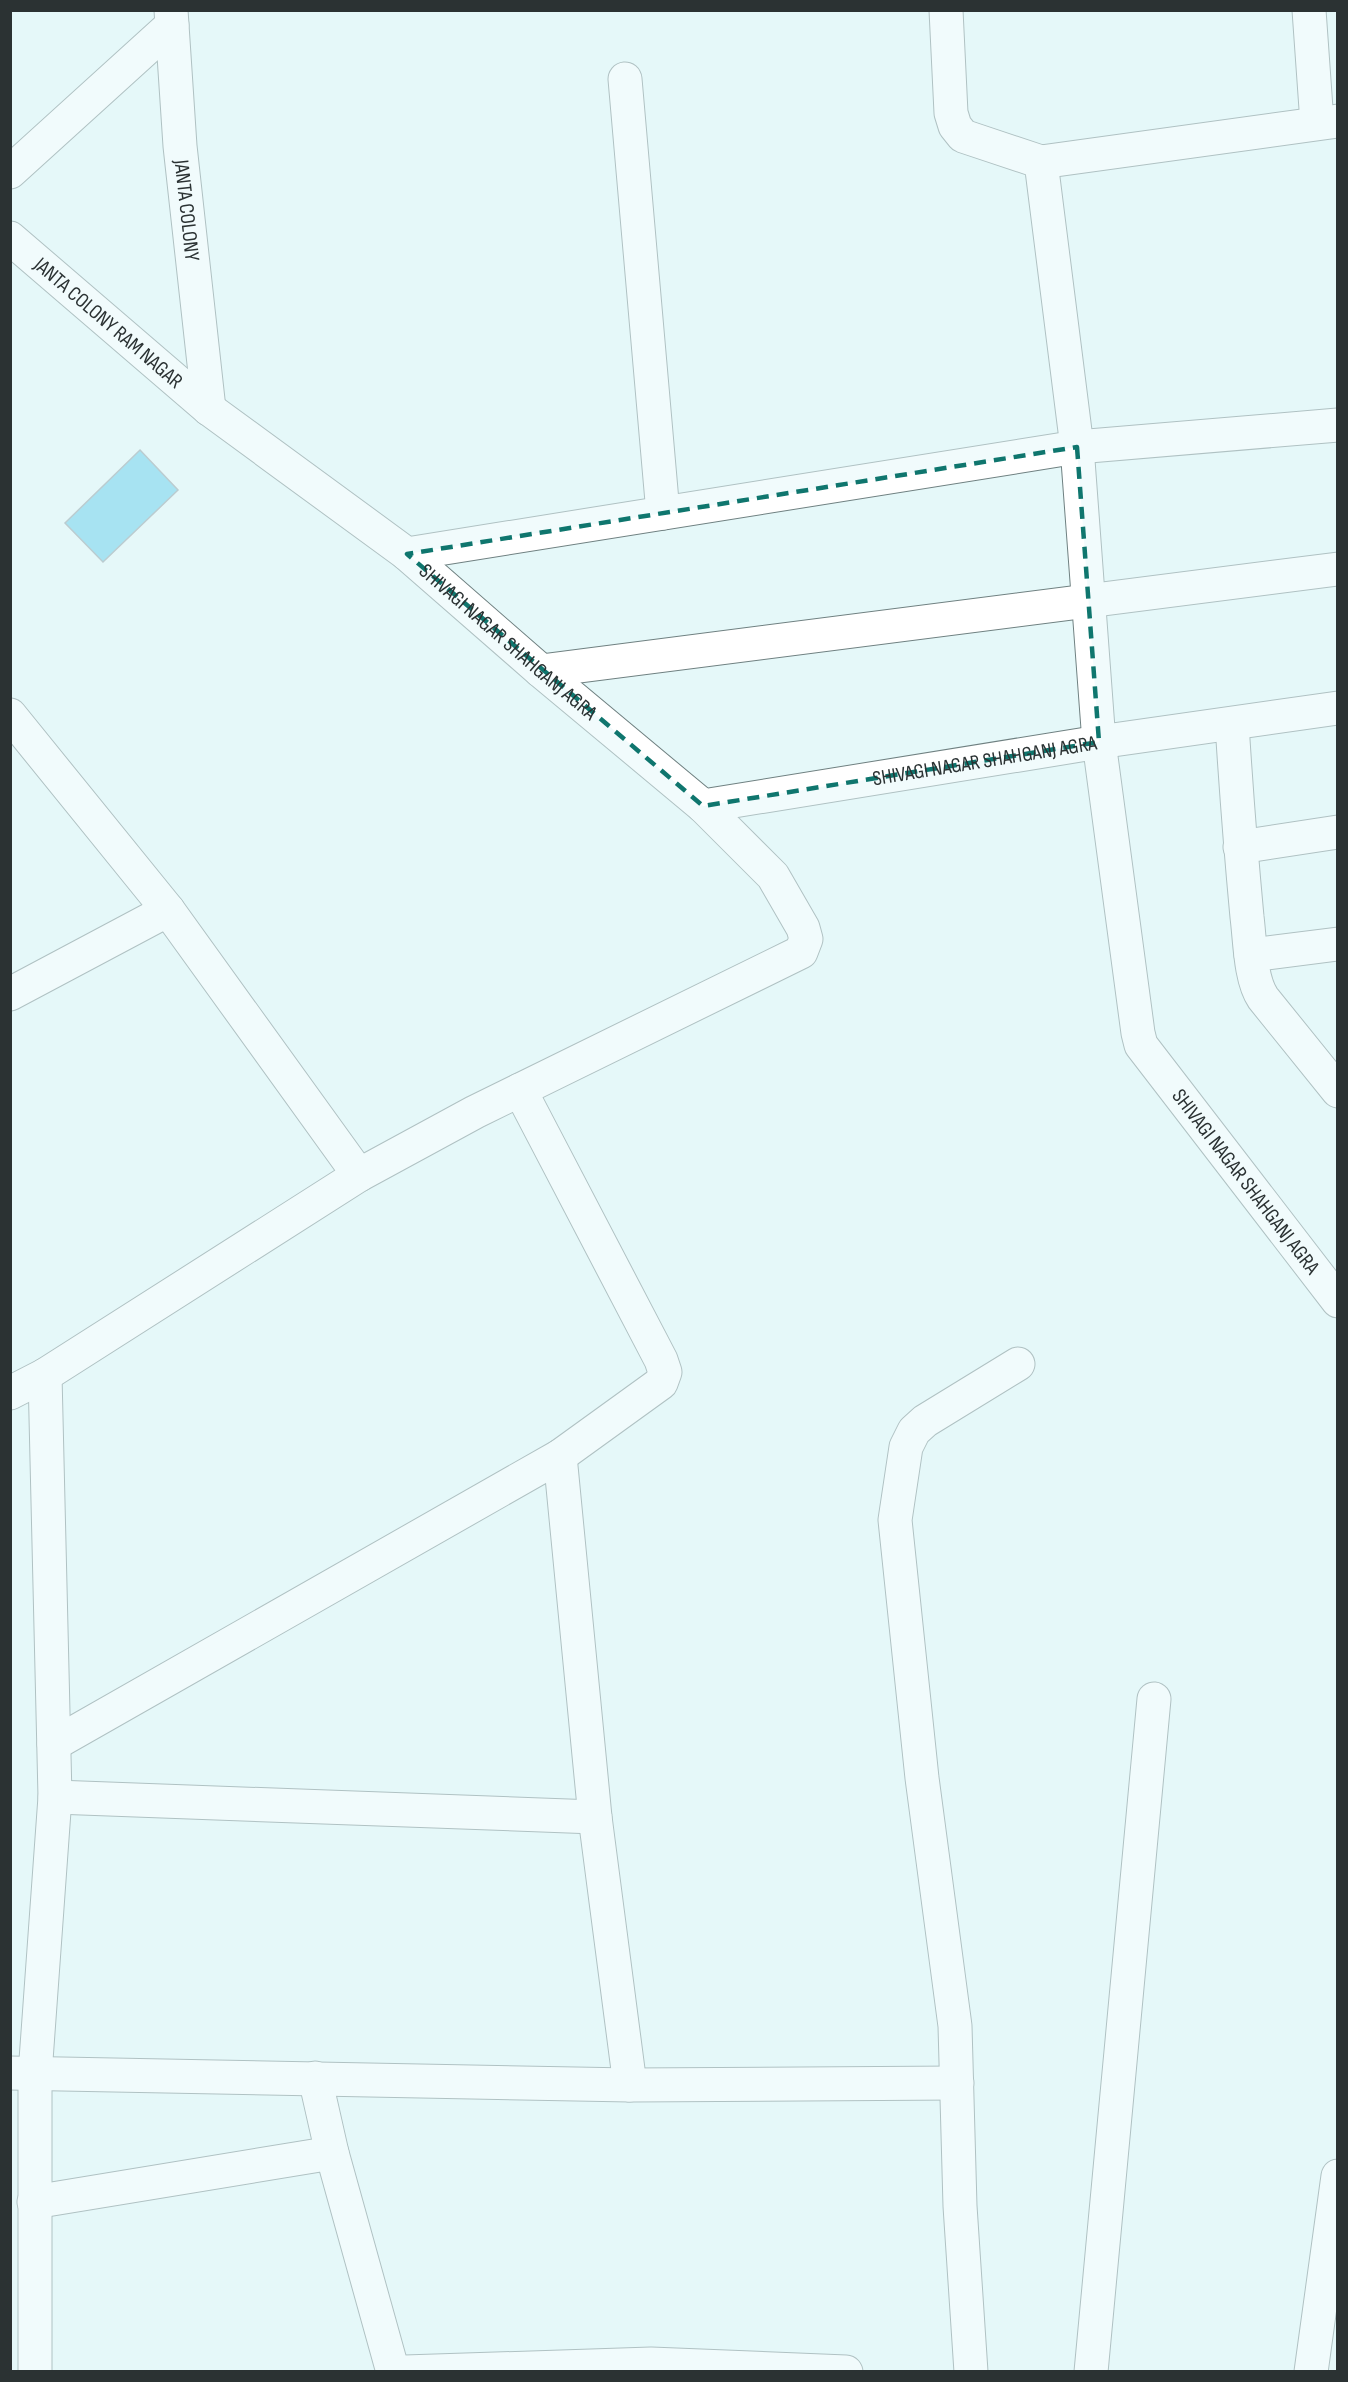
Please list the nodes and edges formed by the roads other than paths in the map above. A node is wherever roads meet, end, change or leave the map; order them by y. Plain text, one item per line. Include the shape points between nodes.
1 (946, 10) edge
2 (1309, 10) edge
3 (171, 18) edge
4 (625, 79) dead end
5 (1327, 122) edge
6 (1041, 162) junction
7 (10, 172) edge
8 (10, 238) edge
9 (209, 409) junction
10 (1338, 424) edge
11 (1077, 447) junction
12 (663, 513) junction
13 (407, 554) junction
14 (1338, 569) edge
15 (1088, 600) junction
16 (541, 671) junction
17 (1338, 708) edge
18 (10, 716) edge
19 (1232, 724) junction
20 (1099, 742) junction
21 (703, 806) junction
22 (1338, 832) edge
23 (1240, 847) junction
24 (168, 910) junction
25 (1338, 944) edge
26 (1251, 955) junction
27 (10, 994) edge
28 (520, 1090) junction
29 (1338, 1091) edge
30 (359, 1175) junction
31 (1338, 1301) edge
32 (1018, 1364) dead end
33 (45, 1375) junction
34 (10, 1393) edge
35 (560, 1456) junction
36 (1154, 1698) dead end
37 (54, 1744) junction
38 (55, 1797) junction
39 (595, 1817) junction
40 (23, 2074) edge
41 (315, 2078) junction
42 (957, 2083) junction
43 (630, 2085) junction
44 (332, 2153) junction
45 (1338, 2176) edge
46 (34, 2202) junction
47 (35, 2372) edge
48 (393, 2372) edge
49 (405, 2372) edge
50 (846, 2372) edge
51 (971, 2372) edge
52 (1091, 2372) edge
53 (1311, 2372) edge

1 - 6 street via 955,126 963,136
2 - 5 street
3 - 7 street
3 - 9 street, JANTA COLONY via 180,146
4 - 12 street
5 - 6 street
6 - 11 street
8 - 9 street, JANTA COLONY RAM NAGAR
9 - 13 street, SHIVAGI NAGAR SHAHGANJ AGRA
10 - 11 street, SHIVAGI NAGAR SHAHGANJ AGRA
11 - 12 street, SHIVAGI NAGAR SHAHGANJ AGRA
11 - 15 street
12 - 13 street, SHIVAGI NAGAR SHAHGANJ AGRA
13 - 16 street, SHIVAGI NAGAR SHAHGANJ AGRA
14 - 15 street
15 - 16 street
15 - 20 street
16 - 21 street, SHIVAGI NAGAR SHAHGANJ AGRA
17 - 19 street
18 - 24 street
19 - 20 street
19 - 23 street
20 - 21 street, SHIVAGI NAGAR SHAHGANJ AGRA
20 - 31 street, SHIVAGI NAGAR SHAHGANJ AGRA via 1142,1045
21 - 28 street via 773,876 803,928 806,939 801,952
22 - 23 street
23 - 26 street
24 - 27 street
24 - 30 street
25 - 26 street
26 - 29 street via 1263,999
28 - 30 street
28 - 35 street via 665,1372 661,1383
30 - 33 street
32 - 42 street via 914,1431 906,1447 896,1520 922,1778 955,2026
33 - 34 street
33 - 37 street
35 - 37 street
35 - 39 street
36 - 52 street
37 - 38 street
38 - 39 street
38 - 40 street
39 - 43 street
40 - 41 street
40 - 46 street
41 - 43 street
41 - 44 street
42 - 43 street
42 - 51 street
44 - 46 street
44 - 48 street
45 - 53 street
46 - 47 street
49 - 50 street via 651,2364

